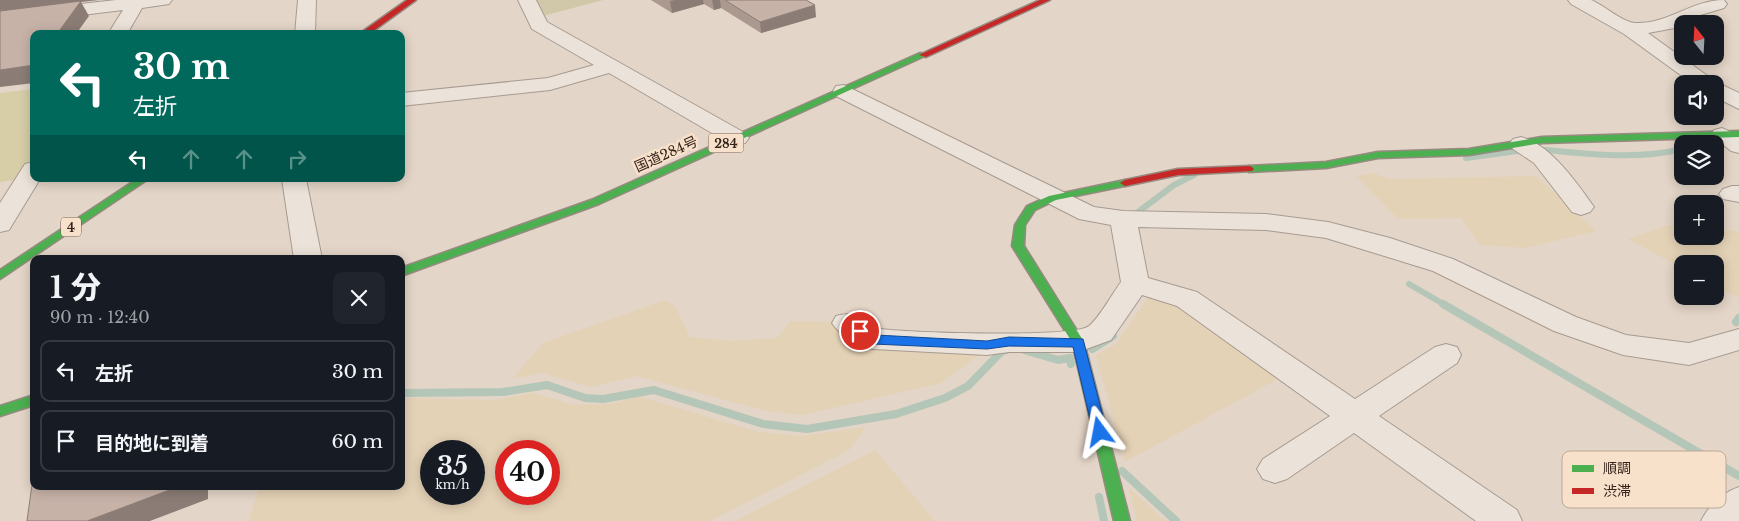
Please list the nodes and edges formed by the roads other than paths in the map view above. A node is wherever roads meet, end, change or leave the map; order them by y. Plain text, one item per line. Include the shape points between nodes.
1 (162, 0) edge
2 (307, 0) edge
3 (412, 0) edge
4 (527, 0) edge
5 (1046, 0) edge
6 (1577, 0) edge
7 (137, 2) edge
8 (1718, 4) dead end
9 (0, 19) edge
10 (120, 30) edge
11 (305, 30) edge
12 (369, 30) edge
13 (1631, 30) junction
14 (610, 67) junction
15 (1694, 75) edge
16 (844, 91) junction
17 (1724, 93) edge
18 (405, 100) edge
19 (1739, 102) edge
20 (737, 138) junction
21 (1733, 139) edge
22 (1522, 144) junction
23 (30, 175) edge
24 (138, 182) edge
25 (154, 182) edge
26 (295, 182) edge
27 (0, 186) edge
28 (1053, 198) junction
29 (1582, 207) dead end
30 (1123, 219) junction
31 (0, 224) edge
32 (48, 255) edge
33 (307, 255) edge
34 (30, 267) edge
35 (405, 271) edge
36 (0, 275) edge
37 (1134, 283) junction
38 (0, 287) edge
39 (847, 323) dead end
40 (1739, 339) edge
41 (1078, 342) junction
42 (1446, 356) dead end
43 (30, 401) edge
44 (0, 411) edge
45 (1354, 416) junction
46 (1275, 469) dead end
47 (1739, 502) edge
48 (1122, 521) edge
49 (1504, 521) edge
50 (1719, 521) edge

1 - 7 street
2 - 11 street
3 - 12 main road
4 - 14 street via 539,25
5 - 16 main road, 国道284号 / 284
6 - 13 street
7 - 9 street
7 - 10 street
8 - 13 street via 1690,12 1673,23
13 - 15 street
14 - 18 street via 550,84
14 - 20 street
16 - 20 main road, 国道284号 / 284
16 - 28 street
17 - 19 street
20 - 35 main road, 国道284号 / 284 via 595,202
21 - 22 main road via 1542,140
22 - 28 main road via 1469,152 1378,155 1326,165 1178,172
22 - 29 street via 1542,158
23 - 27 street
23 - 31 street
24 - 36 main road, 4
25 - 32 main road, 4
26 - 33 street
28 - 30 street via 1088,214
28 - 41 main road via 1031,208 1020,225 1018,246
30 - 37 street
30 - 40 street via 1266,222 1328,230 1443,265 1566,324 1623,345 1689,354
34 - 38 main road
37 - 41 street via 1100,333
37 - 45 street via 1188,300
39 - 41 street via 873,340 987,345
41 - 48 main road
42 - 45 street
43 - 44 main road
45 - 46 street
45 - 49 street
47 - 50 street

